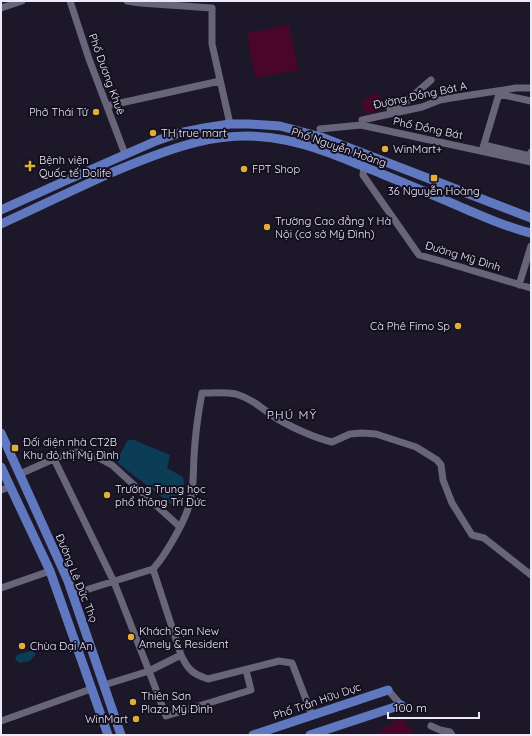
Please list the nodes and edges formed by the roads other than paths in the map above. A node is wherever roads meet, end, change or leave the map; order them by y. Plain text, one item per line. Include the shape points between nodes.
1 (22, 1) edge
2 (70, 1) edge
3 (127, 1) edge
4 (1, 8) edge
5 (432, 80) dead end
6 (220, 81) junction
7 (531, 88) edge
8 (531, 101) edge
9 (107, 106) junction
10 (230, 124) junction
11 (320, 129) dead end
12 (483, 148) junction
13 (531, 152) edge
14 (125, 154) junction
15 (531, 162) edge
16 (364, 167) junction
17 (65, 181) junction
18 (70, 192) junction
19 (1, 210) edge
20 (531, 218) edge
21 (1, 224) edge
22 (531, 233) edge
23 (531, 246) edge
24 (519, 284) junction
25 (531, 288) edge
26 (1, 433) edge
27 (54, 459) junction
28 (1, 466) edge
29 (20, 474) junction
30 (10, 487) junction
31 (1, 490) edge
32 (180, 527) junction
33 (153, 569) junction
34 (50, 571) junction
35 (531, 575) edge
36 (114, 582) junction
37 (1, 588) edge
38 (73, 594) junction
39 (181, 655) junction
40 (246, 670) junction
41 (149, 671) junction
42 (104, 685) junction
43 (91, 689) junction
44 (388, 690) joint
45 (401, 705) joint
46 (312, 715) junction
47 (1, 721) edge
48 (432, 726) dead end
49 (440, 733) edge
50 (108, 735) edge
51 (121, 735) edge
52 (254, 735) edge
53 (310, 735) edge
54 (452, 735) edge

1 - 4 street
2 - 9 street, Phố Dương Khuê
3 - 6 street via 212,8 212,44
5 - 7 street, Đường Đồng Bát A via 401,106 362,118 422,107 451,98
6 - 9 street
6 - 10 street
8 - 12 street via 499,94
9 - 14 street, Phố Dương Khuê
10 - 14 main road, Phố Nguyễn Hoàng via 179,133
10 - 20 main road, Phố Nguyễn Hoàng via 280,126 321,137
11 - 12 street, Phố Đồng Bát via 361,125
12 - 13 street via 530,156
12 - 15 street, Phố Đồng Bát
14 - 17 main road, Phố Nguyễn Hoàng
16 - 18 main road, Phố Nguyễn Hoàng via 285,140 226,137 165,151
16 - 22 main road, Phố Nguyễn Hoàng via 487,218
16 - 24 street, Đường Mỹ Đình via 363,176 419,255
17 - 18 street
17 - 19 main road, Phố Nguyễn Hoàng
18 - 21 main road, Phố Nguyễn Hoàng
23 - 24 street
24 - 25 street, Đường Mỹ Đình
26 - 29 main road, Đường Lê Đức Thọ
27 - 29 street
27 - 32 street via 76,452 97,457 112,465
27 - 36 street
28 - 30 main road, Đường Lê Đức Thọ
29 - 38 main road, Đường Lê Đức Thọ
30 - 31 street
30 - 34 main road, Đường Lê Đức Thọ
32 - 33 street via 160,562
32 - 35 street via 193,488 194,456 202,393 234,394 252,400 274,417 318,439 332,442 350,434 376,434 416,447 441,465 443,480 452,503 472,534 484,538
33 - 36 street
33 - 39 street
34 - 37 street
34 - 43 main road, Đường Lê Đức Thọ
36 - 38 street
36 - 41 street
38 - 42 main road, Đường Lê Đức Thọ
39 - 40 street via 186,667 208,679
39 - 41 street
40 - 41 street via 251,690 166,716
40 - 46 street via 279,661 292,663
41 - 42 street
42 - 51 main road, Đường Lê Đức Thọ
43 - 47 street
43 - 50 main road, Đường Lê Đức Thọ
44 - 45 street
44 - 46 main road, Phố Trần Hữu Dực
45 - 53 main road
46 - 52 main road, Phố Trần Hữu Dực
48 - 49 street
49 - 54 street via 450,732

